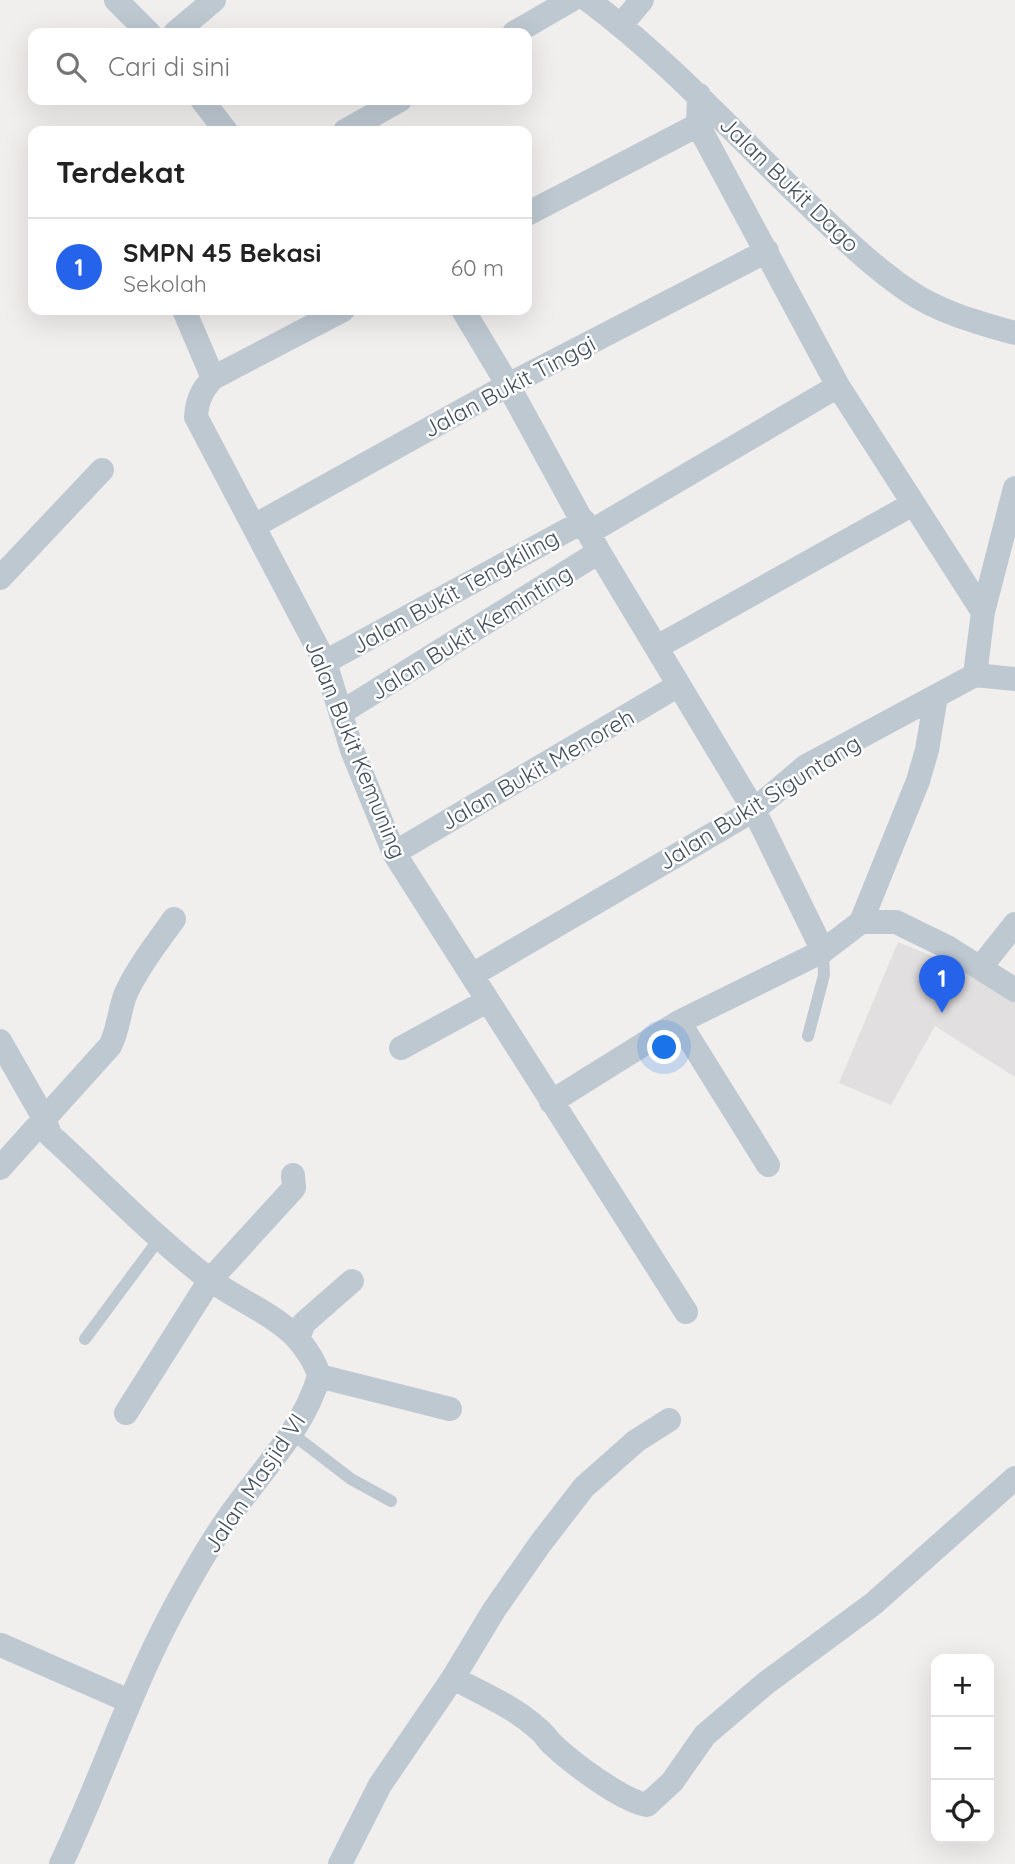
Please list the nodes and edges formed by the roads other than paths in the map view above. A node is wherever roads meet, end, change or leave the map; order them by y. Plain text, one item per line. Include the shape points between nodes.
1 (116, 0) edge
2 (214, 0) edge
3 (571, 0) edge
4 (588, 0) edge
5 (642, 0) edge
6 (621, 25) junction
7 (144, 28) edge
8 (181, 28) edge
9 (523, 28) edge
10 (699, 95) junction
11 (206, 105) edge
12 (393, 105) edge
13 (698, 125) junction
14 (222, 126) edge
15 (362, 126) edge
16 (532, 211) edge
17 (767, 251) junction
18 (186, 315) edge
19 (333, 315) edge
20 (466, 315) edge
21 (1015, 333) edge
22 (213, 378) junction
23 (508, 385) junction
24 (838, 386) junction
25 (102, 470) dead end
26 (1015, 488) edge
27 (913, 504) junction
28 (254, 526) junction
29 (591, 535) junction
30 (0, 578) edge
31 (983, 612) junction
32 (657, 647) junction
33 (326, 662) junction
34 (975, 675) junction
35 (1015, 679) edge
36 (679, 685) junction
37 (936, 696) junction
38 (342, 712) junction
39 (754, 810) junction
40 (394, 853) junction
41 (174, 919) dead end
42 (862, 922) junction
43 (1015, 924) edge
44 (823, 951) junction
45 (980, 968) junction
46 (472, 975) junction
47 (1015, 990) edge
48 (487, 1001) junction
49 (678, 1022) junction
50 (808, 1036) dead end
51 (0, 1041) edge
52 (401, 1048) dead end
53 (551, 1102) junction
54 (45, 1120) junction
55 (768, 1165) dead end
56 (0, 1168) edge
57 (293, 1175) dead end
58 (159, 1239) junction
59 (210, 1280) junction
60 (352, 1281) dead end
61 (686, 1312) dead end
62 (298, 1338) junction
63 (85, 1339) dead end
64 (319, 1376) junction
65 (450, 1409) dead end
66 (126, 1413) dead end
67 (669, 1420) dead end
68 (291, 1433) junction
69 (1015, 1478) edge
70 (391, 1501) dead end
71 (1, 1645) edge
72 (453, 1678) junction
73 (129, 1701) junction
74 (61, 1864) edge
75 (340, 1864) edge

1 - 7 street
2 - 8 street
3 - 9 street
4 - 6 street, Jalan Bukit Dago
5 - 6 street
6 - 10 street, Jalan Bukit Dago
10 - 13 street
10 - 21 street, Jalan Bukit Dago via 827,222 908,291
11 - 14 street
12 - 15 street
13 - 16 street
13 - 17 street
17 - 23 street, Jalan Bukit Tinggi
17 - 24 street
18 - 22 street
19 - 22 street
20 - 23 street
22 - 28 street, Jalan Bukit Kemuning via 202,391 196,417
23 - 28 street, Jalan Bukit Tinggi
23 - 29 street
24 - 27 street
24 - 29 street, Jalan Bukit Tengkiling
25 - 30 street
26 - 31 street
27 - 31 street
27 - 32 street
28 - 33 street, Jalan Bukit Kemuning
29 - 32 street
29 - 33 street, Jalan Bukit Tengkiling
29 - 38 street, Jalan Bukit Keminting
31 - 34 street
32 - 36 street
33 - 38 street, Jalan Bukit Kemuning
34 - 35 street
34 - 37 street, Jalan Bukit Siguntang
36 - 39 street
36 - 40 street, Jalan Bukit Menoreh
37 - 39 street, Jalan Bukit Siguntang via 806,766
37 - 42 street via 918,781
38 - 40 street, Jalan Bukit Kemuning via 352,750
39 - 44 street
39 - 46 street, Jalan Bukit Siguntang
40 - 46 street, Jalan Bukit Kemuning
41 - 54 street via 125,995 110,1046
42 - 44 street
42 - 45 street via 896,922
43 - 45 street
44 - 49 street
44 - 50 lane via 824,975
45 - 47 street
46 - 48 street, Jalan Bukit Kemuning
48 - 52 street
48 - 53 street, Jalan Bukit Kemuning
49 - 53 street
49 - 55 street
51 - 54 street
53 - 61 street, Jalan Bukit Kemuning
54 - 56 street
54 - 58 street via 50,1135
57 - 59 street via 294,1188
58 - 59 street
58 - 63 lane
59 - 62 street
59 - 66 street
60 - 62 street via 317,1310
62 - 64 street
64 - 65 street
64 - 68 street, Jalan Masjid VI
67 - 72 street via 636,1441 584,1487 495,1609
68 - 70 lane via 351,1479
68 - 73 street, Jalan Masjid VI via 204,1557
69 - 72 street via 873,1604 777,1674 705,1735 672,1782 647,1805 634,1802 582,1768 512,1710
71 - 73 street
72 - 75 street via 380,1785
73 - 74 street, Jalan Masjid VI

